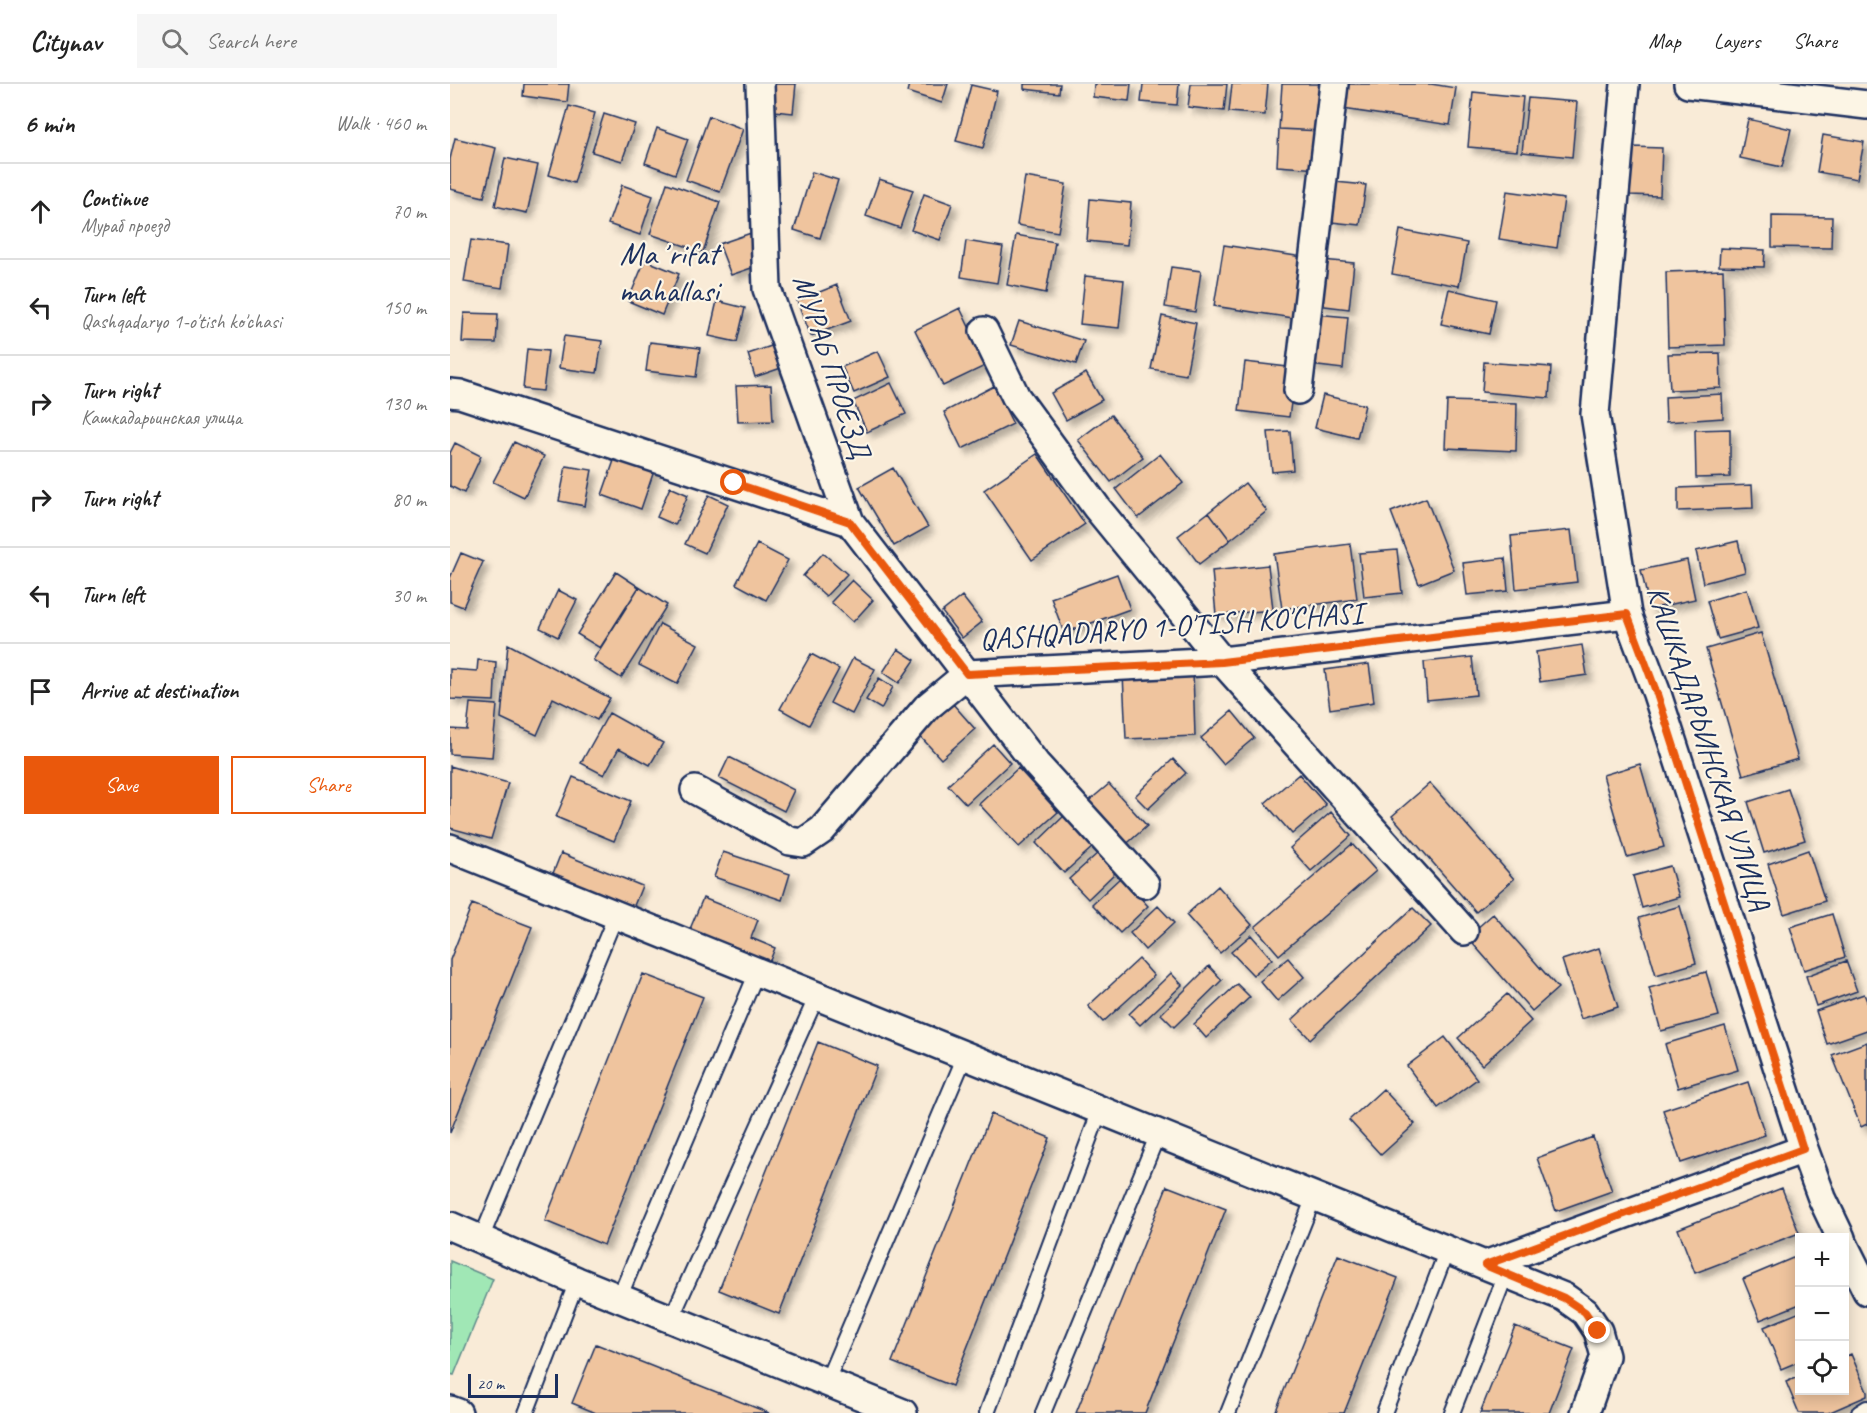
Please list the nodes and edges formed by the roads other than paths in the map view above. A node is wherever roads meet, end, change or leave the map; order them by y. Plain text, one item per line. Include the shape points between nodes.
1 (760, 84) edge
2 (1334, 84) edge
3 (1625, 84) edge
4 (1688, 84) edge
5 (1867, 105) edge
6 (984, 332) dead end
7 (1298, 390) dead end
8 (450, 393) edge
9 (850, 522) junction
10 (1627, 614) junction
11 (1222, 662) junction
12 (967, 674) junction
13 (695, 790) dead end
14 (450, 848) edge
15 (1145, 884) dead end
16 (616, 915) junction
17 (1464, 931) dead end
18 (757, 972) junction
19 (817, 996) junction
20 (965, 1056) junction
21 (1100, 1110) junction
22 (1158, 1134) junction
23 (1803, 1149) junction
24 (1314, 1197) junction
25 (450, 1227) edge
26 (1839, 1233) edge
27 (481, 1239) junction
28 (1447, 1250) junction
29 (1849, 1253) edge
30 (1495, 1270) junction
31 (577, 1281) junction
32 (1867, 1291) edge
33 (619, 1298) junction
34 (671, 1319) junction
35 (826, 1383) junction
36 (1867, 1408) edge
37 (450, 1410) edge
38 (892, 1411) edge
39 (458, 1413) edge
40 (526, 1413) edge
41 (987, 1413) edge
42 (1043, 1413) edge
43 (1228, 1413) edge
44 (1384, 1413) edge
45 (1452, 1413) edge
46 (1585, 1413) edge
47 (1859, 1413) edge

1 - 9 street, МУРАБ ПРОЕЗД via 767,289
2 - 7 street
3 - 10 street, КАШКАДАРЬИНСКАЯ УЛИЦА via 1595,414
4 - 5 street
6 - 11 street via 1023,407 1097,508
8 - 9 street
9 - 12 street, МУРАБ ПРОЕЗД
10 - 11 street, QASHQADARYO 1-O'TISH KO'CHASI
10 - 23 street, КАШКАДАРЬИНСКАЯ УЛИЦА via 1657,694
11 - 12 street, QASHQADARYO 1-O'TISH KO'CHASI
11 - 17 street
12 - 13 street, QASHQADARYO 1-O'TISH KO'CHASI via 927,707 822,830 803,843 790,841
12 - 15 street, МУРАБ ПРОЕЗД via 1036,764
14 - 16 street
16 - 18 street
16 - 27 lane
18 - 19 street
18 - 33 lane
19 - 20 street
19 - 34 lane
20 - 21 street
20 - 35 lane
21 - 22 street
21 - 41 lane
22 - 24 street
22 - 42 lane
23 - 26 street, КАШКАДАРЬИНСКАЯ УЛИЦА
23 - 30 street
24 - 28 street
24 - 43 lane
25 - 27 street
27 - 31 street
28 - 30 street
28 - 44 lane
29 - 32 street
30 - 45 lane
30 - 46 street via 1564,1298 1585,1312 1598,1331 1605,1356
31 - 33 street
31 - 40 lane
33 - 34 street
34 - 35 street
35 - 38 street
36 - 47 lane
37 - 39 street

